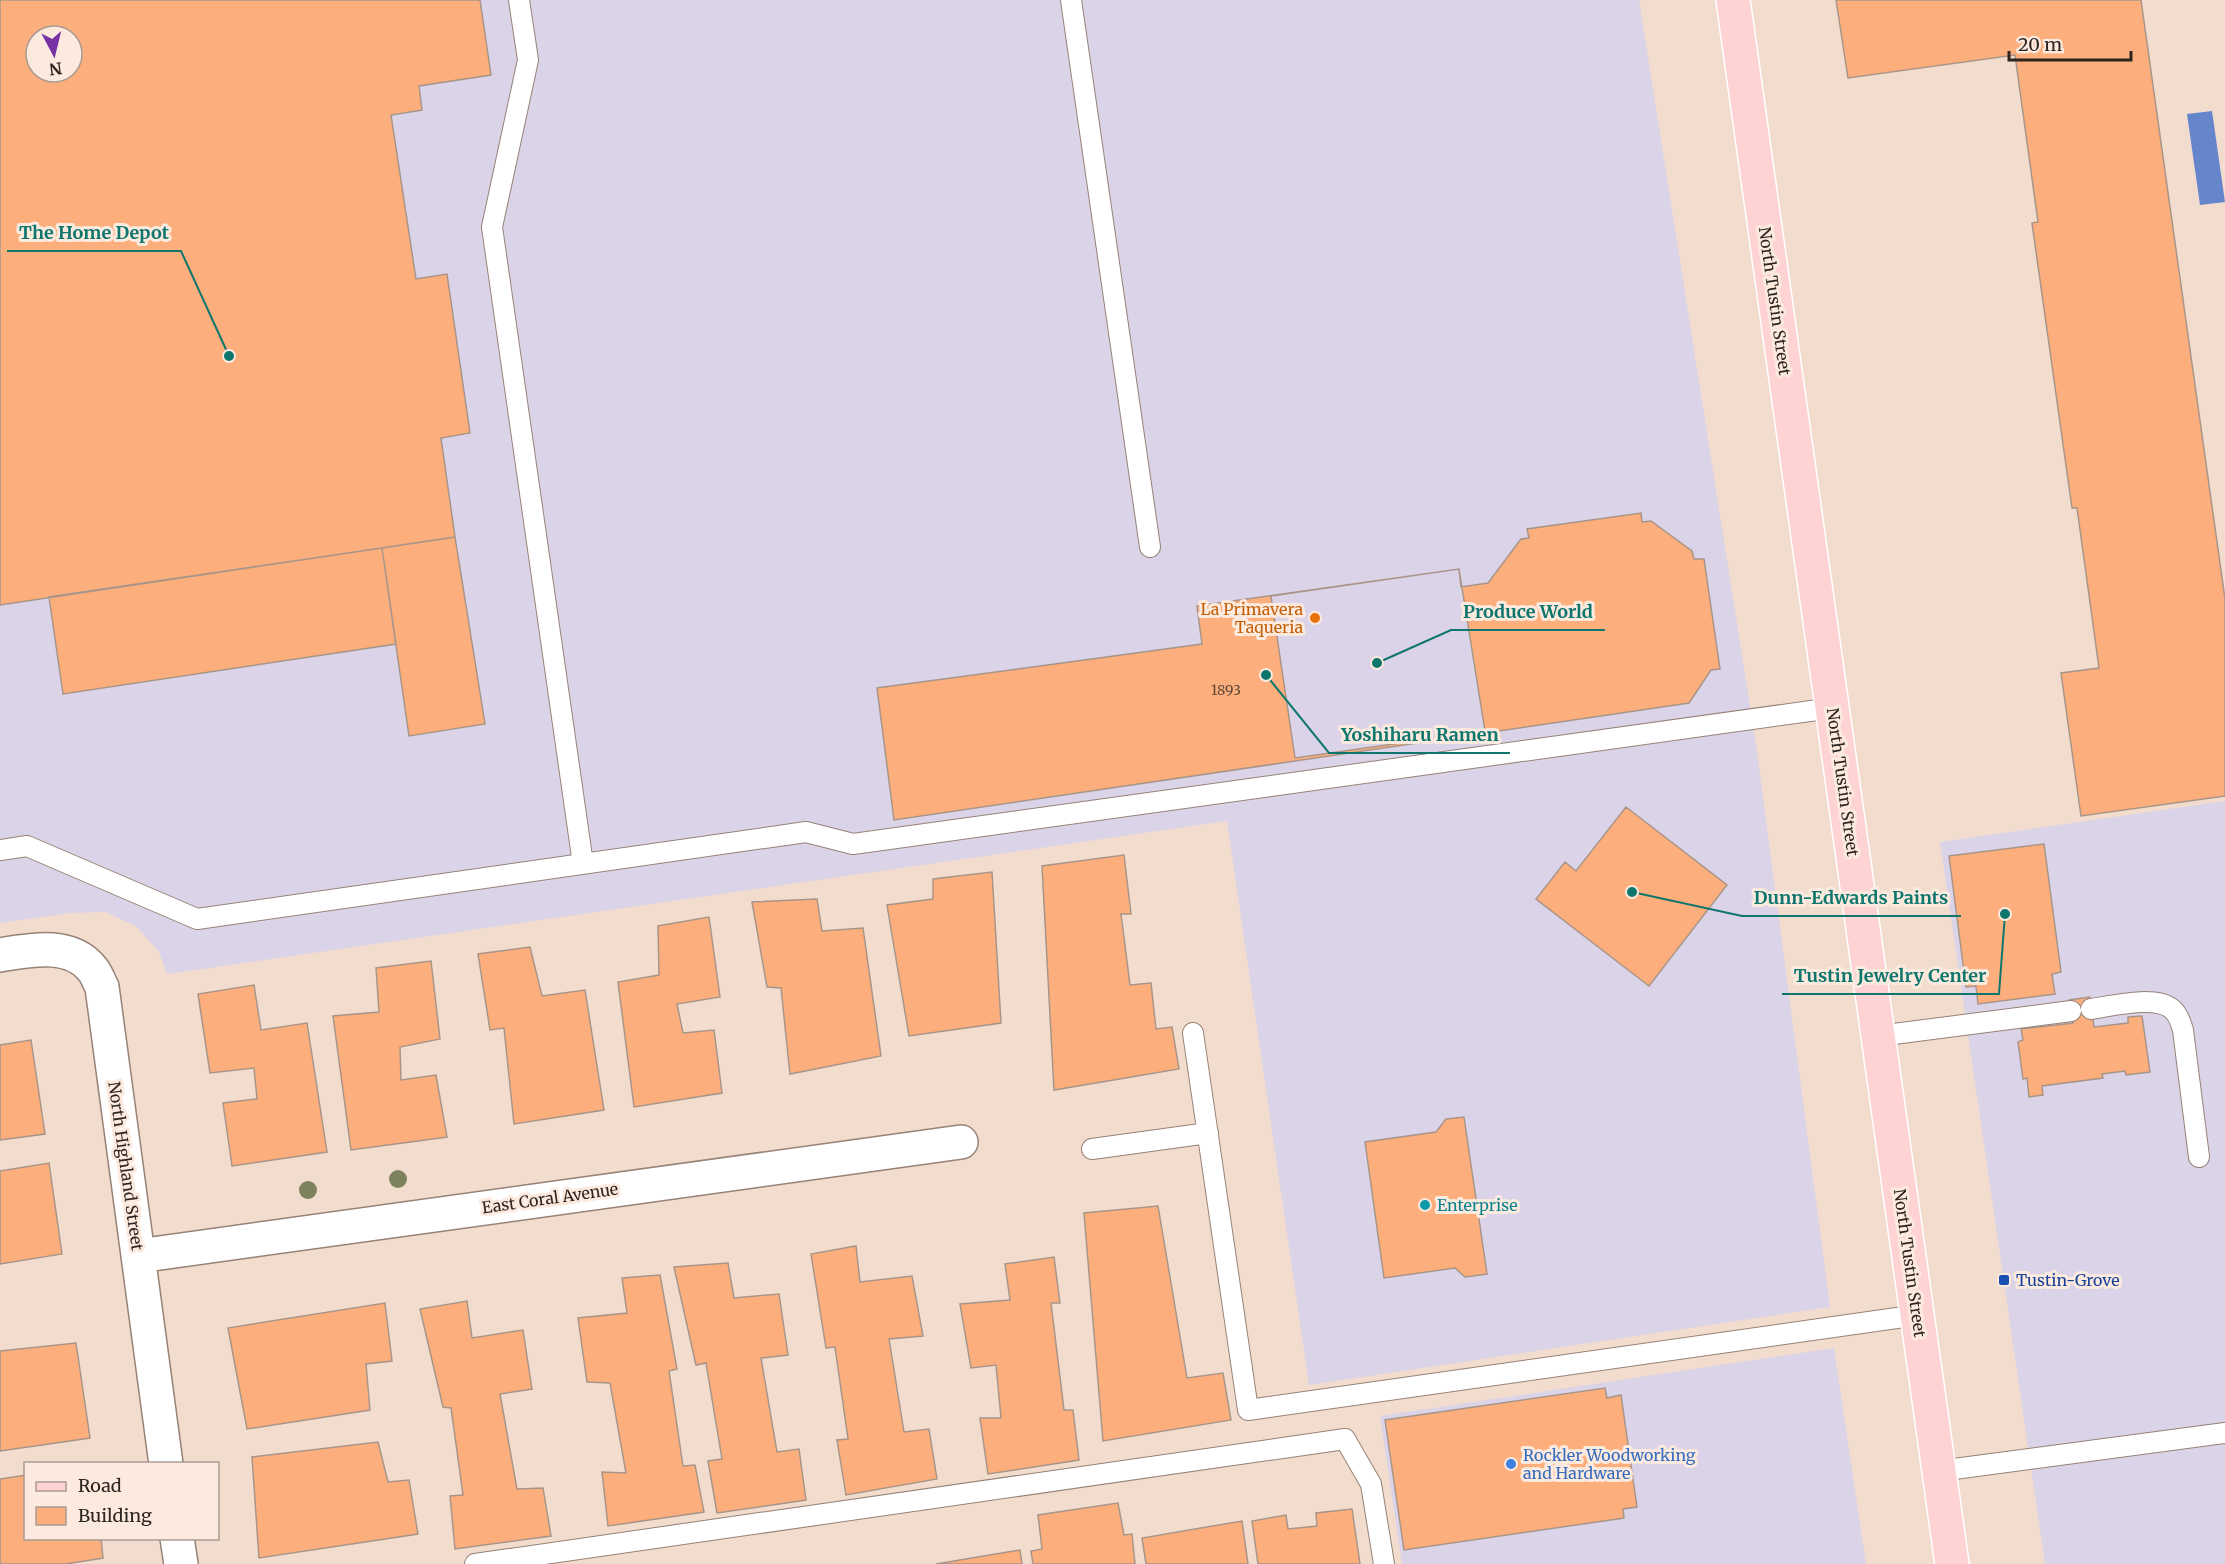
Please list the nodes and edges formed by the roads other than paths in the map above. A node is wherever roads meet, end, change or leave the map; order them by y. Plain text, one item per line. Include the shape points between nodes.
1 (519, 0) edge
2 (1071, 0) edge
3 (1733, 0) edge
4 (1150, 547) dead end
5 (1832, 708) junction
6 (0, 850) edge
7 (583, 864) junction
8 (0, 955) edge
9 (2091, 1009) dead end
10 (2071, 1011) dead end
11 (1193, 1033) dead end
12 (1878, 1036) junction
13 (1208, 1133) junction
14 (961, 1142) dead end
15 (1092, 1149) dead end
16 (2199, 1157) dead end
17 (138, 1256) junction
18 (1918, 1315) junction
19 (2225, 1433) edge
20 (166, 1462) edge
21 (1939, 1471) junction
22 (177, 1540) edge
23 (181, 1564) edge
24 (475, 1564) edge
25 (1384, 1564) edge
26 (1952, 1564) edge

1 - 7 lane via 528,60 492,227
2 - 4 lane
3 - 5 main road, North Tustin Street
5 - 7 lane via 853,844 806,832
5 - 12 main road, North Tustin Street
6 - 7 lane via 27,846 196,919
8 - 17 street, North Highland Street via 58,950 77,956 93,970 102,987
9 - 16 lane via 2159,1003 2172,1009 2180,1019
10 - 12 lane
11 - 13 lane
12 - 18 main road, North Tustin Street
13 - 15 lane
13 - 18 lane via 1248,1410
14 - 17 street, East Coral Avenue
17 - 20 street, North Highland Street
18 - 21 main road, North Tustin Street
19 - 21 lane
21 - 26 main road, North Tustin Street
22 - 23 street
24 - 25 lane via 1345,1439 1371,1484

